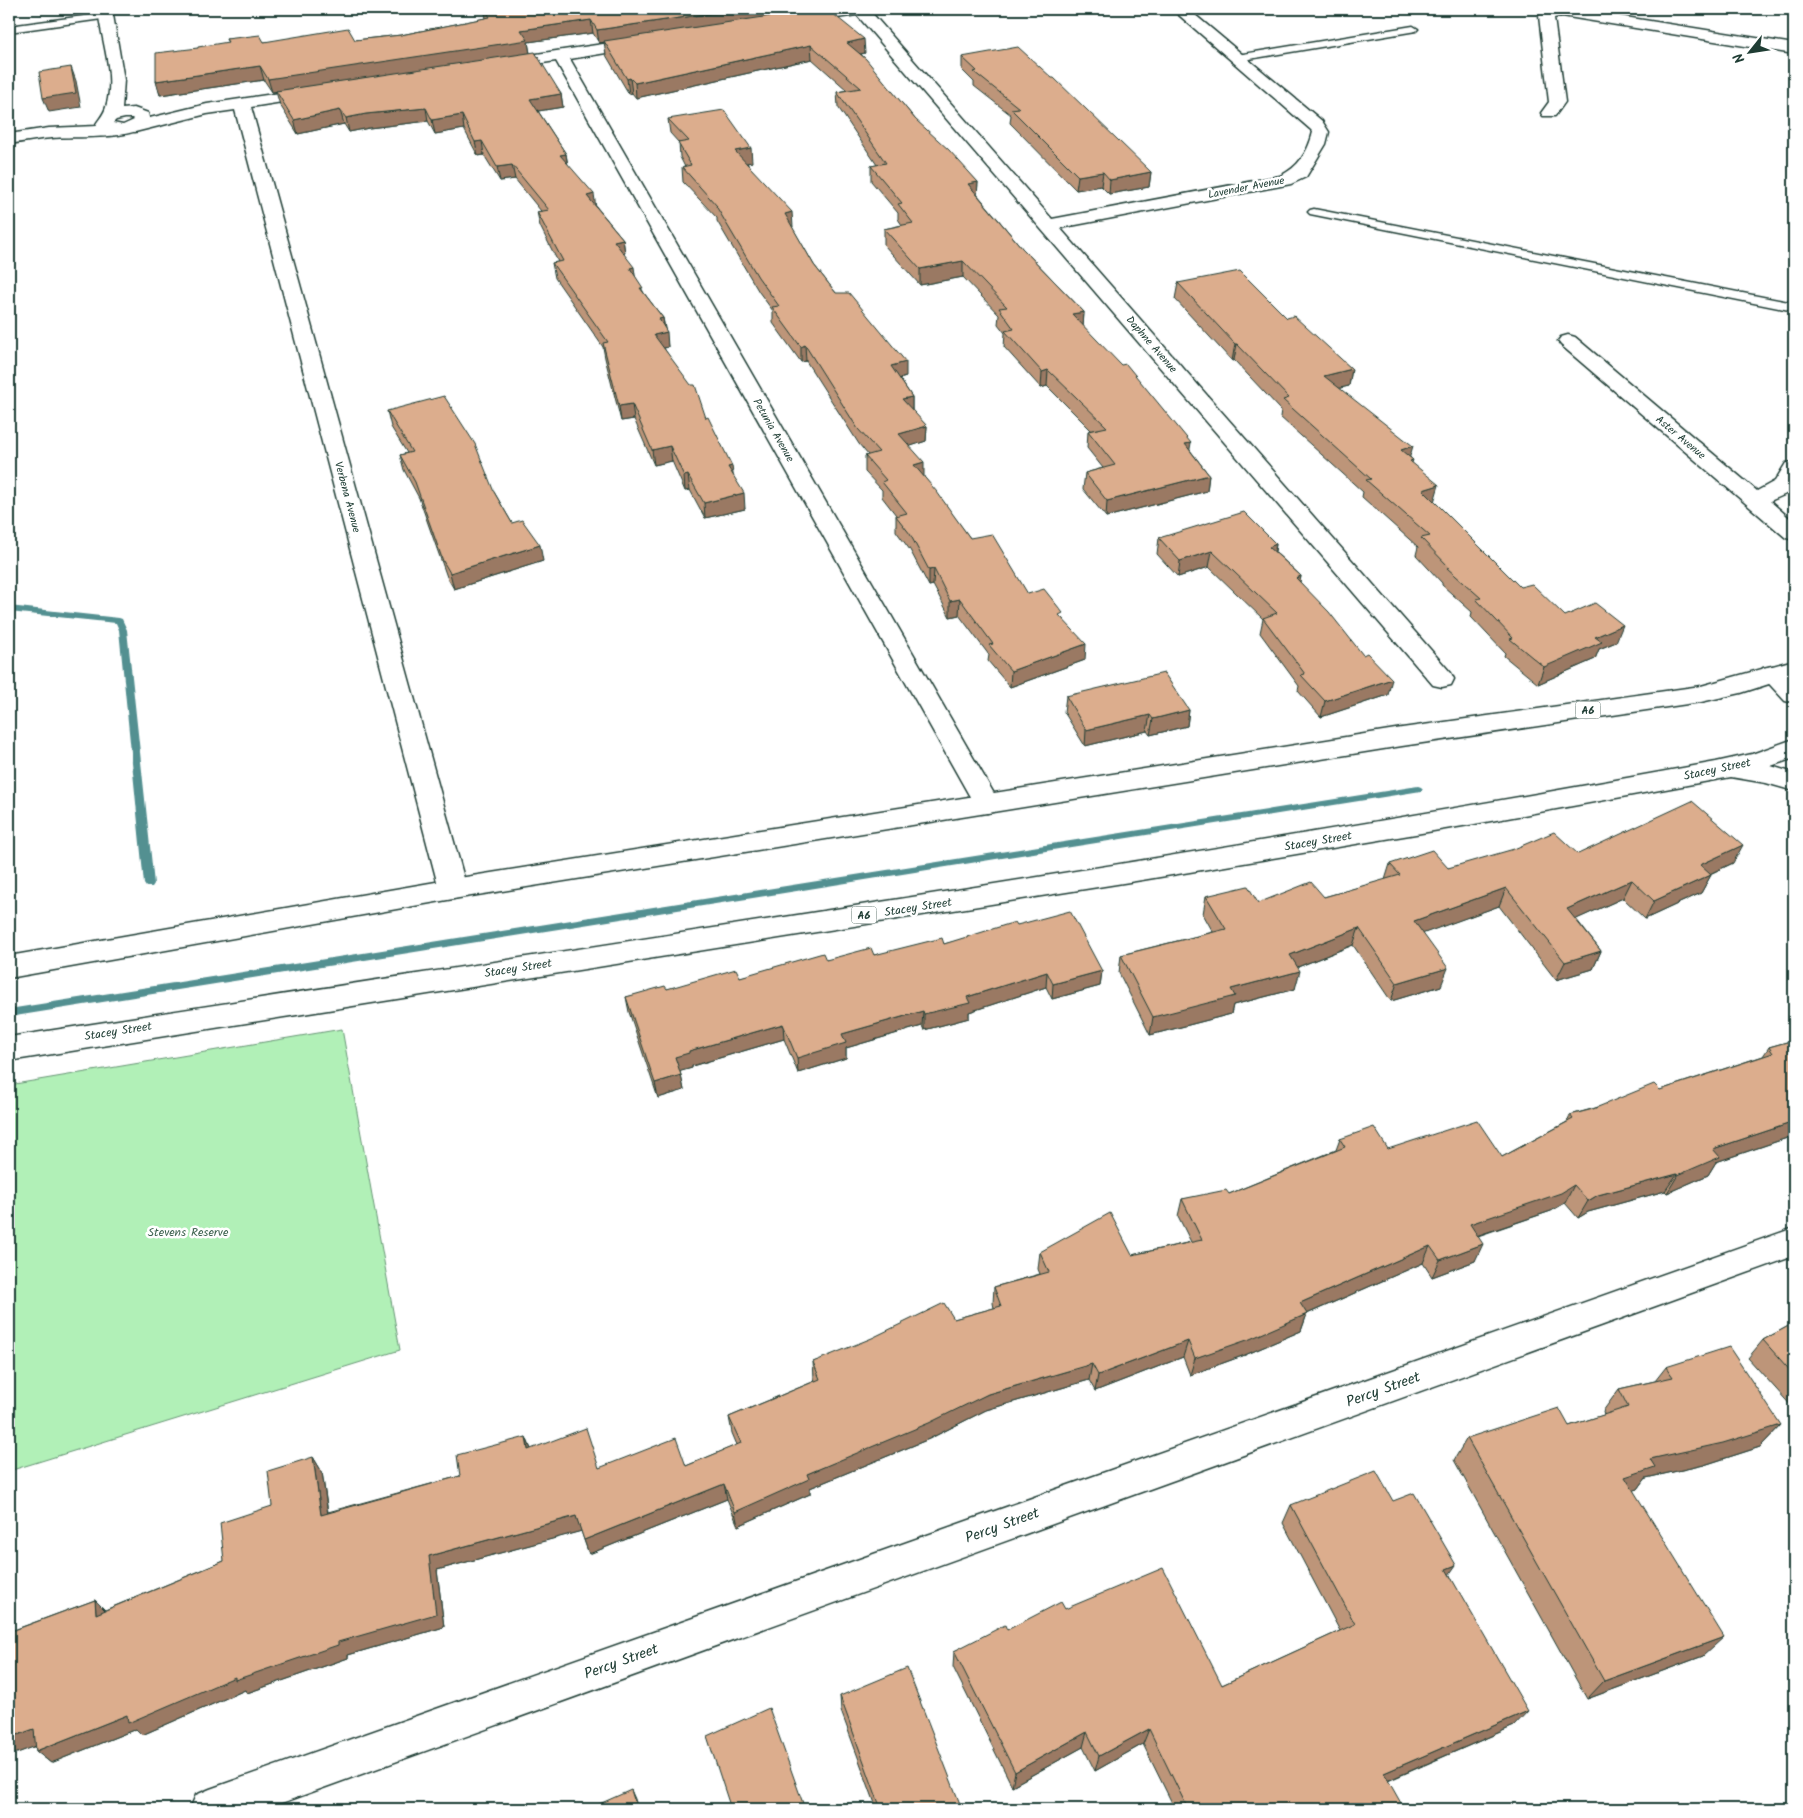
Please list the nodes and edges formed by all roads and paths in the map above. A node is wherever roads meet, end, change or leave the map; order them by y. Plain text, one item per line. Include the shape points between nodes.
1 (864, 9) edge
2 (1179, 9) edge
3 (106, 12) edge
4 (783, 22) edge
5 (9, 29) edge
6 (1413, 29) dead end
7 (658, 41) edge
8 (1794, 49) edge
9 (561, 56) junction
10 (1237, 58) junction
11 (484, 67) edge
12 (117, 88) junction
13 (329, 91) edge
14 (242, 104) junction
15 (1549, 113) dead end
16 (137, 118) junction
17 (111, 122) junction
18 (9, 139) edge
19 (1314, 212) dead end
20 (1049, 225) junction
21 (1794, 307) edge
22 (1568, 340) dead end
23 (1794, 468) edge
24 (1754, 499) junction
25 (1794, 533) edge
26 (1783, 671) edge
27 (1442, 680) dead end
28 (1794, 694) edge
29 (1794, 748) edge
30 (1716, 770) junction
31 (1794, 782) edge
32 (987, 804) junction
33 (453, 889) junction
34 (9, 967) edge
35 (9, 1049) edge
36 (1794, 1242) edge
37 (210, 1809) edge

1 - 4 main road
1 - 20 main road, Daphne Avenue
2 - 10 main road, Lavender Avenue
3 - 5 lane
3 - 12 main road
6 - 10 lane
7 - 9 main road
8 - 15 main road via 1561,11 1546,16 1557,102
9 - 11 main road
9 - 32 main road, Petunia Avenue
10 - 20 main road, Lavender Avenue via 1321,132 1318,144 1300,173 1276,183
12 - 16 main road
12 - 17 main road
13 - 14 main road
14 - 16 main road
14 - 33 main road, Verbena Avenue
16 - 17 main road
17 - 18 main road
19 - 21 lane
20 - 27 main road, Daphne Avenue
22 - 24 main road, Aster Avenue
23 - 24 main road via 1784,486
24 - 25 main road, Aster Avenue
26 - 28 main road
26 - 32 main road, A6 via 1700,694
29 - 30 main road, Stacey Street / A6
30 - 31 main road via 1766,774
30 - 35 main road, Stacey Street / A6 via 1520,807 1028,890
32 - 33 main road, A6
33 - 34 main road, A6
36 - 37 main road, Percy Street

